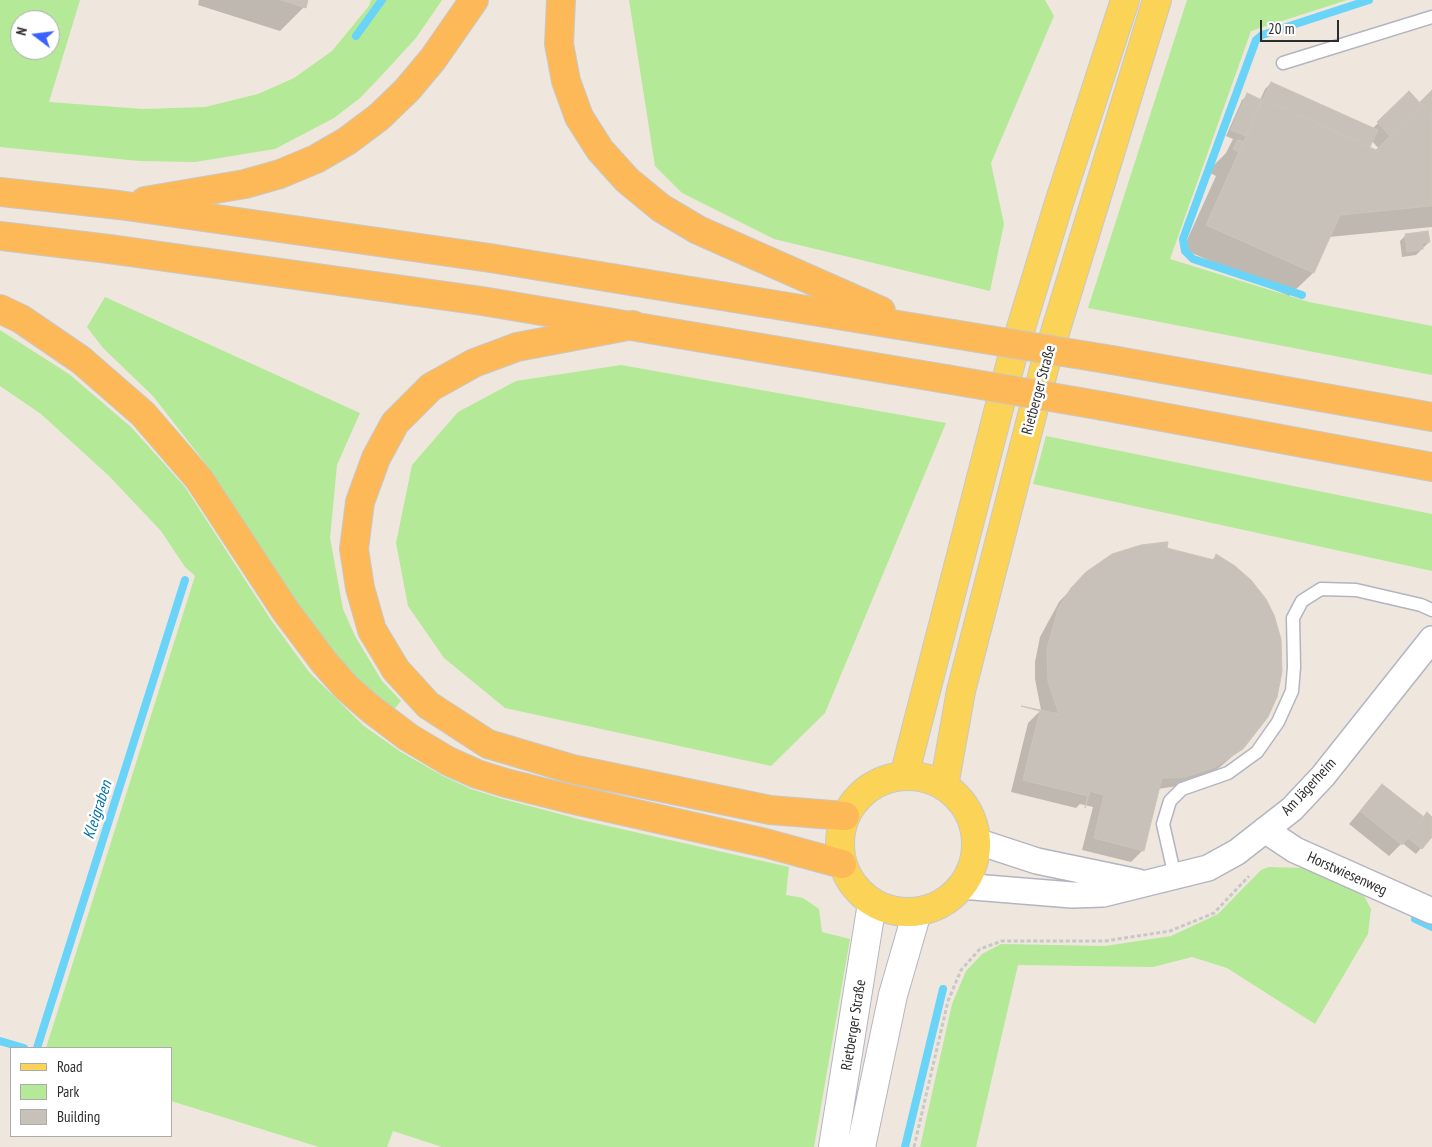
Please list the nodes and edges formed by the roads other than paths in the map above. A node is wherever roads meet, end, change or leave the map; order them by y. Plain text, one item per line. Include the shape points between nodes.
1 (474, 0) edge
2 (560, 0) edge
3 (1125, 0) edge
4 (1157, 0) edge
5 (1432, 17) edge
6 (1283, 63) dead end
7 (0, 192) edge
8 (118, 205) junction
9 (0, 236) edge
10 (0, 310) edge
11 (633, 325) junction
12 (919, 328) junction
13 (1432, 417) edge
14 (1427, 466) edge
15 (1432, 610) edge
16 (1432, 639) edge
17 (904, 776) junction
18 (944, 786) junction
19 (845, 816) junction
20 (1265, 830) junction
21 (976, 841) junction
22 (842, 864) junction
23 (1175, 876) junction
24 (1148, 884) junction
25 (961, 886) junction
26 (872, 903) junction
27 (1432, 911) edge
28 (917, 912) junction
29 (833, 1147) edge
30 (861, 1147) edge

1 - 8 highway via 407,90 347,141 316,158 263,179
2 - 12 highway via 559,44 566,81 579,117 600,150 627,180 661,208 698,230
3 - 17 main road via 1013,354
4 - 18 main road, Rietberger Straße via 1046,365 961,691
5 - 6 lane
7 - 8 highway
8 - 12 highway via 602,275
9 - 11 highway
10 - 22 highway via 21,319 80,360 143,414 199,479 285,610 324,662 371,710 408,737 448,761 499,781
11 - 14 highway, bridge
11 - 19 highway via 517,347 474,363 431,387 395,423 376,458 360,502 354,548 360,588 372,630 396,670 428,705 488,744 572,769 761,808
12 - 13 highway, bridge
15 - 23 lane via 1356,590 1321,589 1302,601 1293,618 1292,691 1278,722 1257,752 1228,773 1182,789 1170,801 1163,824
16 - 20 street, Am Jägerheim via 1323,776 1292,809
17 - 18 main road via 925,778
17 - 19 main road via 880,781 860,795
18 - 21 main road via 960,800 971,819
19 - 22 main road via 840,840
20 - 23 street, Am Jägerheim via 1237,852 1208,868
20 - 27 street, Horstwiesenweg via 1295,850
21 - 24 street, Am Jägerheim via 1037,861
21 - 25 main road via 973,865
22 - 26 main road via 859,893
23 - 24 street, Am Jägerheim
24 - 25 street, Am Jägerheim via 1103,894 1072,895
25 - 28 main road via 934,908
26 - 28 main road via 886,910
26 - 29 street, Rietberger Straße
28 - 30 street, Rietberger Straße via 893,996

